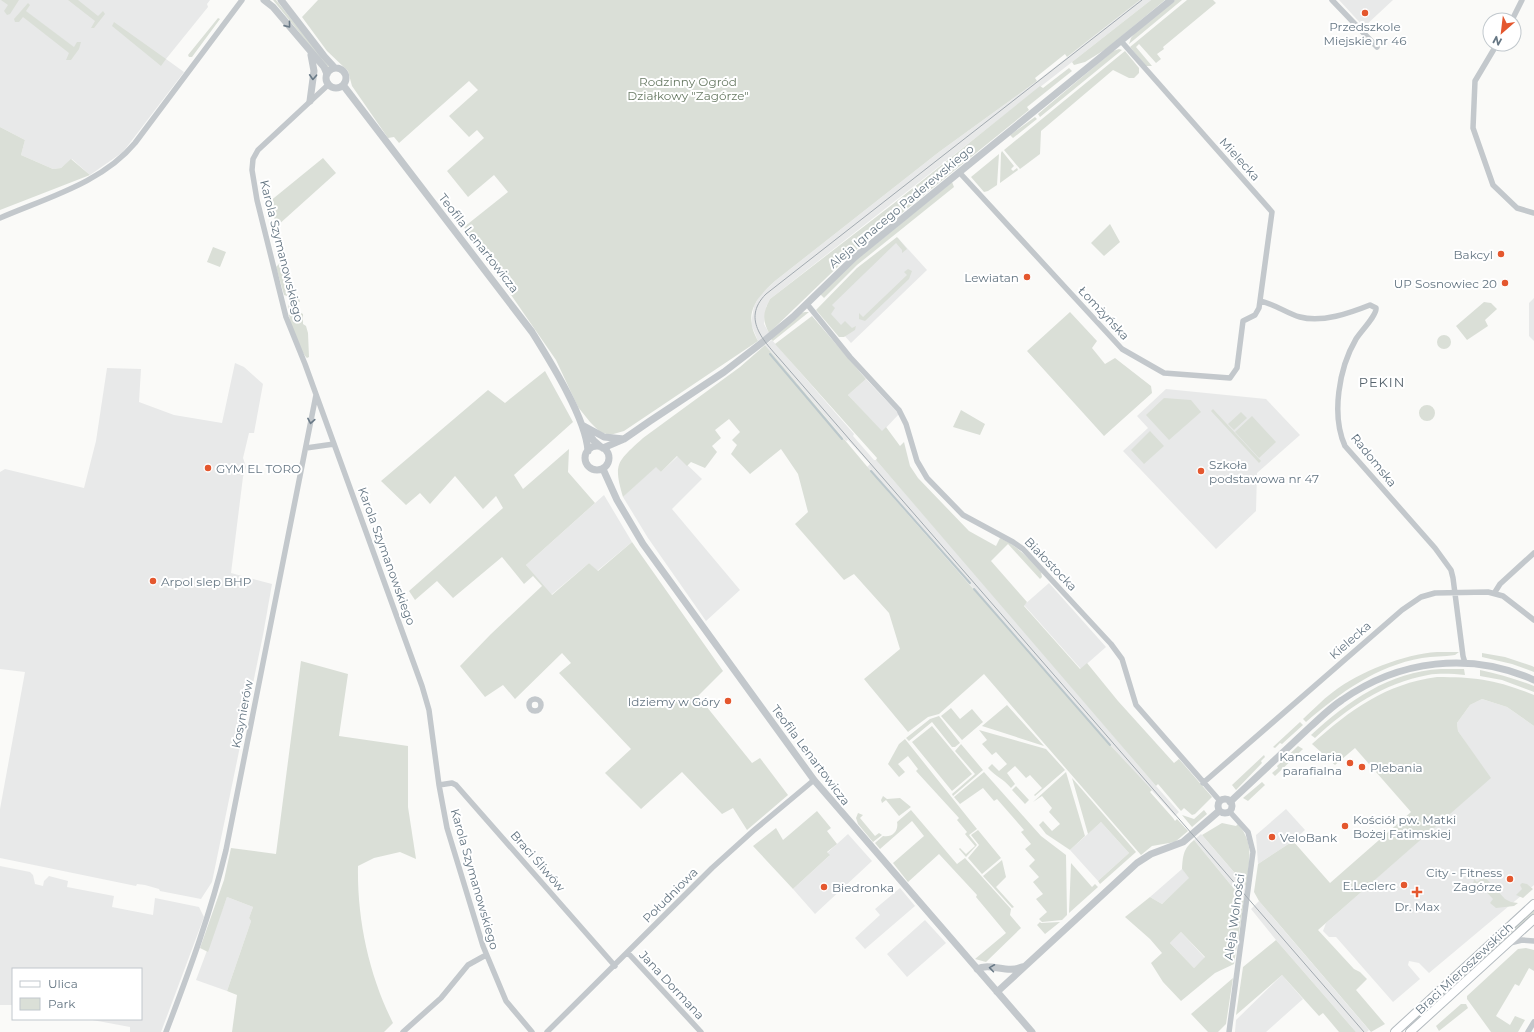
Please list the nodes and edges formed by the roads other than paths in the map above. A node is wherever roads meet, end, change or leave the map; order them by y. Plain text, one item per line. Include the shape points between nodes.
1 (242, 0) edge
2 (264, 0) edge
3 (281, 0) edge
4 (1171, 0) edge
5 (1332, 0) edge
6 (1522, 0) edge
7 (1516, 12) edge
8 (1120, 41) junction
9 (1377, 47) dead end
10 (1493, 52) edge
11 (311, 53) junction
12 (335, 68) junction
13 (327, 74) junction
14 (329, 84) junction
15 (343, 85) junction
16 (310, 101) junction
17 (959, 172) junction
18 (1534, 213) edge
19 (0, 218) edge
20 (1260, 301) junction
21 (807, 304) junction
22 (1255, 315) joint
23 (316, 394) junction
24 (582, 425) junction
25 (624, 439) junction
26 (334, 444) junction
27 (602, 447) junction
28 (306, 448) junction
29 (588, 451) junction
30 (609, 455) junction
31 (603, 469) junction
32 (1534, 553) edge
33 (1455, 592) junction
34 (1495, 592) junction
35 (1534, 620) edge
36 (1465, 663) junction
37 (1534, 680) edge
38 (814, 780) junction
39 (1203, 783) junction
40 (439, 785) junction
41 (1220, 801) junction
42 (1230, 802) junction
43 (1219, 811) junction
44 (1230, 812) junction
45 (1534, 904) edge
46 (1534, 919) edge
47 (1534, 940) edge
48 (1506, 944) junction
49 (628, 953) junction
50 (486, 955) junction
51 (1028, 963) junction
52 (615, 966) junction
53 (977, 969) junction
54 (997, 992) junction
55 (1534, 1022) edge
56 (1400, 1030) edge
57 (166, 1032) edge
58 (403, 1032) edge
59 (532, 1032) edge
60 (548, 1032) edge
61 (701, 1032) edge
62 (1032, 1032) edge
63 (1229, 1032) edge
64 (1410, 1032) edge
65 (1528, 1032) edge

1 - 19 street via 122,157 105,171 82,183
2 -> 11 street via 274,7
3 - 12 street
4 - 8 street, Aleja Ignacego Paderewskiego
5 - 9 street
6 - 7 street
8 - 17 street, Aleja Ignacego Paderewskiego
8 - 20 street, Mielecka via 1272,212
10 - 18 street via 1475,81 1473,128 1493,185 1517,208
11 - 13 street
11 -> 16 street via 314,66
12 - 13 street
12 - 15 street via 345,74 346,80
13 - 14 street
14 - 15 street via 337,88
14 - 16 street, Karola Szymanowskiego
15 - 24 street, Teofila Lenartowicza via 521,317 553,366
16 - 23 street, Karola Szymanowskiego via 262,145 255,154 252,170 286,317
17 - 21 street, Aleja Ignacego Paderewskiego via 855,257
17 - 22 street, Łomżyńska via 1115,343 1158,371 1172,375 1230,378 1237,368 1244,321
20 - 22 street, Mielecka
20 - 33 street, Radomska via 1310,318 1336,316 1370,305 1376,308 1374,316 1356,340 1344,368 1338,426 1340,435 1345,446 1446,562 1453,578
21 - 25 street, Aleja Ignacego Paderewskiego via 724,372
21 - 39 street, Białostocka via 850,357 899,410 917,461 927,478 963,515 1023,549 1111,644 1122,659 1136,705
23 - 26 street, Karola Szymanowskiego
23 -> 28 street, Kosynierów
24 - 25 street via 604,437
24 - 27 street, Teofila Lenartowicza
24 - 29 street, Teofila Lenartowicza
25 - 27 street, Aleja Ignacego Paderewskiego
25 - 30 street, Aleja Ignacego Paderewskiego
26 - 28 street
26 - 40 street, Karola Szymanowskiego via 422,686 429,710
27 - 29 street via 594,447
27 - 30 street
28 - 57 street, Kosynierów via 218,885
29 - 31 street via 586,461 589,467 595,470
30 - 31 street via 608,464
31 - 38 street, Teofila Lenartowicza via 643,544
32 - 34 street via 1500,584
33 - 34 street, Kielecka
33 - 36 street, Radomska
33 - 39 street, Kielecka via 1428,594 1405,608
34 - 35 street
36 - 37 street via 1479,663 1508,670
36 - 42 street via 1422,664 1395,672 1356,691 1333,706
38 - 49 street, Południowa via 712,868
38 - 53 street, Teofila Lenartowicza
39 - 41 street, Białostocka
40 - 50 street, Karola Szymanowskiego via 447,828
40 - 52 street, Braci Śliwów via 456,785
41 - 42 street via 1224,799
41 - 43 street via 1217,806
42 - 44 street
43 - 44 street via 1223,814
43 - 51 street via 1183,842 1150,854 1137,863
44 - 63 street, Aleja Wolności via 1248,832 1253,852
45 - 56 main road, Braci Mieroszewskich
46 - 48 main road, Braci Mieroszewskich
47 - 48 street via 1515,940
48 - 64 main road, Braci Mieroszewskich
49 - 52 street, Południowa
49 - 61 street, Jana Dormana
50 - 58 street via 468,965 441,998
50 - 59 street, Karola Szymanowskiego via 506,1001
51 -> 53 street via 1012,970 982,967
51 - 54 street
52 - 60 street, Południowa
53 - 54 street, Teofila Lenartowicza
54 - 62 street, Teofila Lenartowicza
55 - 65 street

